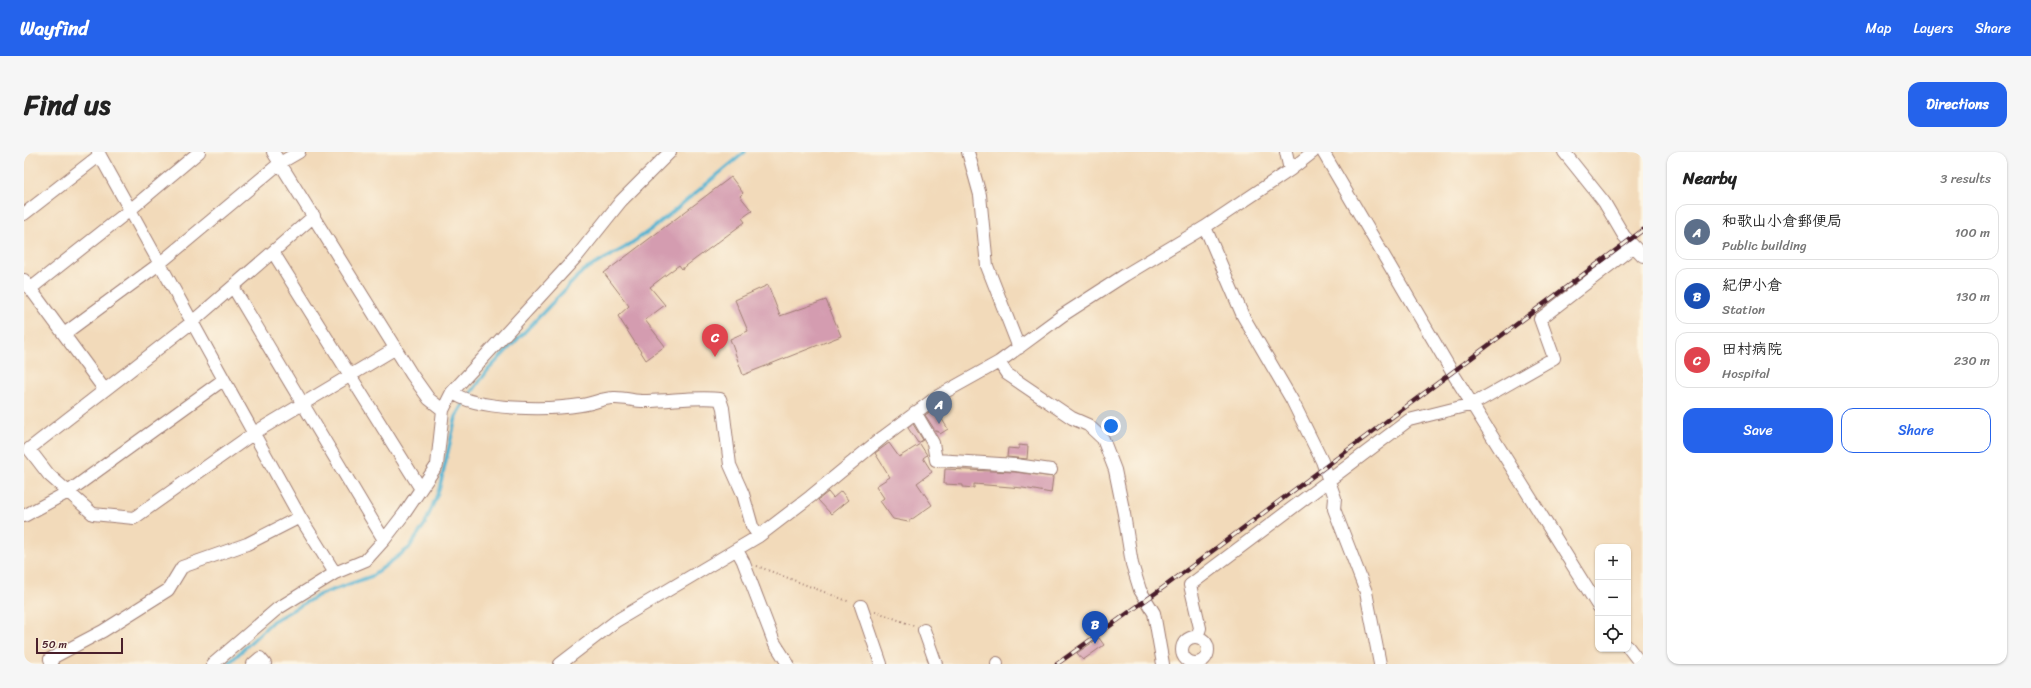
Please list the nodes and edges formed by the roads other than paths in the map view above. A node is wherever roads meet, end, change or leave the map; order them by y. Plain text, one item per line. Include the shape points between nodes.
1 (200, 152) edge
2 (273, 152) edge
3 (299, 152) edge
4 (670, 152) edge
5 (968, 152) edge
6 (1286, 152) edge
7 (1313, 152) edge
8 (1323, 152) edge
9 (1564, 152) edge
10 (99, 154) edge
11 (280, 163) junction
12 (1290, 170) junction
13 (130, 210) junction
14 (24, 214) edge
15 (314, 216) junction
16 (1205, 227) junction
17 (1633, 247) junction
18 (273, 252) junction
19 (1643, 256) edge
20 (159, 264) junction
21 (27, 284) edge
22 (232, 287) junction
23 (191, 323) junction
24 (64, 334) junction
25 (396, 348) junction
26 (1019, 348) junction
27 (999, 362) junction
28 (350, 376) junction
29 (223, 380) junction
30 (104, 389) junction
31 (455, 394) junction
32 (1472, 404) junction
33 (302, 405) junction
34 (443, 410) junction
35 (915, 412) junction
36 (254, 433) junction
37 (1052, 470) dead end
38 (1329, 482) junction
39 (421, 489) junction
40 (68, 492) junction
41 (24, 516) edge
42 (300, 517) junction
43 (759, 536) junction
44 (384, 540) junction
45 (737, 550) junction
46 (335, 573) junction
47 (1595, 601) edge
48 (861, 606) road end
49 (924, 630) road end
50 (1197, 637) junction
51 (1631, 651) edge
52 (1188, 663) edge
53 (52, 664) edge
54 (213, 664) edge
55 (253, 664) edge
56 (265, 664) edge
57 (560, 664) edge
58 (788, 664) edge
59 (880, 664) edge
60 (936, 664) edge
61 (1163, 664) edge
62 (1380, 664) edge
63 (1641, 664) edge

1 - 13 street
2 - 11 street
3 - 11 street
4 - 31 street via 621,201 578,256
5 - 26 street via 980,195 987,266
6 - 12 street
7 - 12 street
8 - 32 street
9 - 17 street via 1604,202
10 - 13 street
10 - 14 street
11 - 15 street
11 - 20 street
12 - 16 street
13 - 20 street
13 - 21 street
15 - 18 street
15 - 25 street
16 - 26 street via 1124,275
16 - 38 street via 1243,316 1292,400 1322,461
17 - 19 street
17 - 32 street via 1540,319 1554,358
18 - 22 street
18 - 28 street
20 - 23 street
20 - 24 street
21 - 24 street
22 - 23 street
22 - 33 street
23 - 29 street
23 - 30 street
24 - 30 street
25 - 28 street
25 - 34 street via 429,399
26 - 27 street
27 - 35 street
27 - 61 street via 1008,374 1072,418 1088,425 1103,439 1115,470 1132,564 1140,590 1154,613
28 - 33 street
28 - 39 street
29 - 36 street
29 - 40 street
30 - 40 street via 29,449 49,475
31 - 34 street
31 - 43 street via 483,404 509,408 580,406 613,398 645,402 720,399 730,465 743,494 752,526
32 - 38 street via 1409,420
32 - 47 street
33 - 36 street
33 - 44 street
34 - 39 street via 437,465
35 - 37 street via 933,443 936,460
35 - 43 street
36 - 40 street via 134,518 93,514
36 - 42 street
38 - 50 street via 1190,585 1200,628
38 - 62 street via 1335,498 1334,509 1366,592
39 - 44 street
40 - 41 street
42 - 46 street
42 - 53 street via 247,544 182,567 168,590 110,627 50,659
43 - 45 street
44 - 46 street via 366,560
45 - 57 street via 616,621
45 - 58 street via 774,642
46 - 54 street via 277,609
48 - 59 street
49 - 60 street
50 - 52 street via 1186,639 1182,647 1182,654
50 - 52 street via 1207,645 1206,657 1199,662
51 - 63 street
55 - 56 street via 260,658

